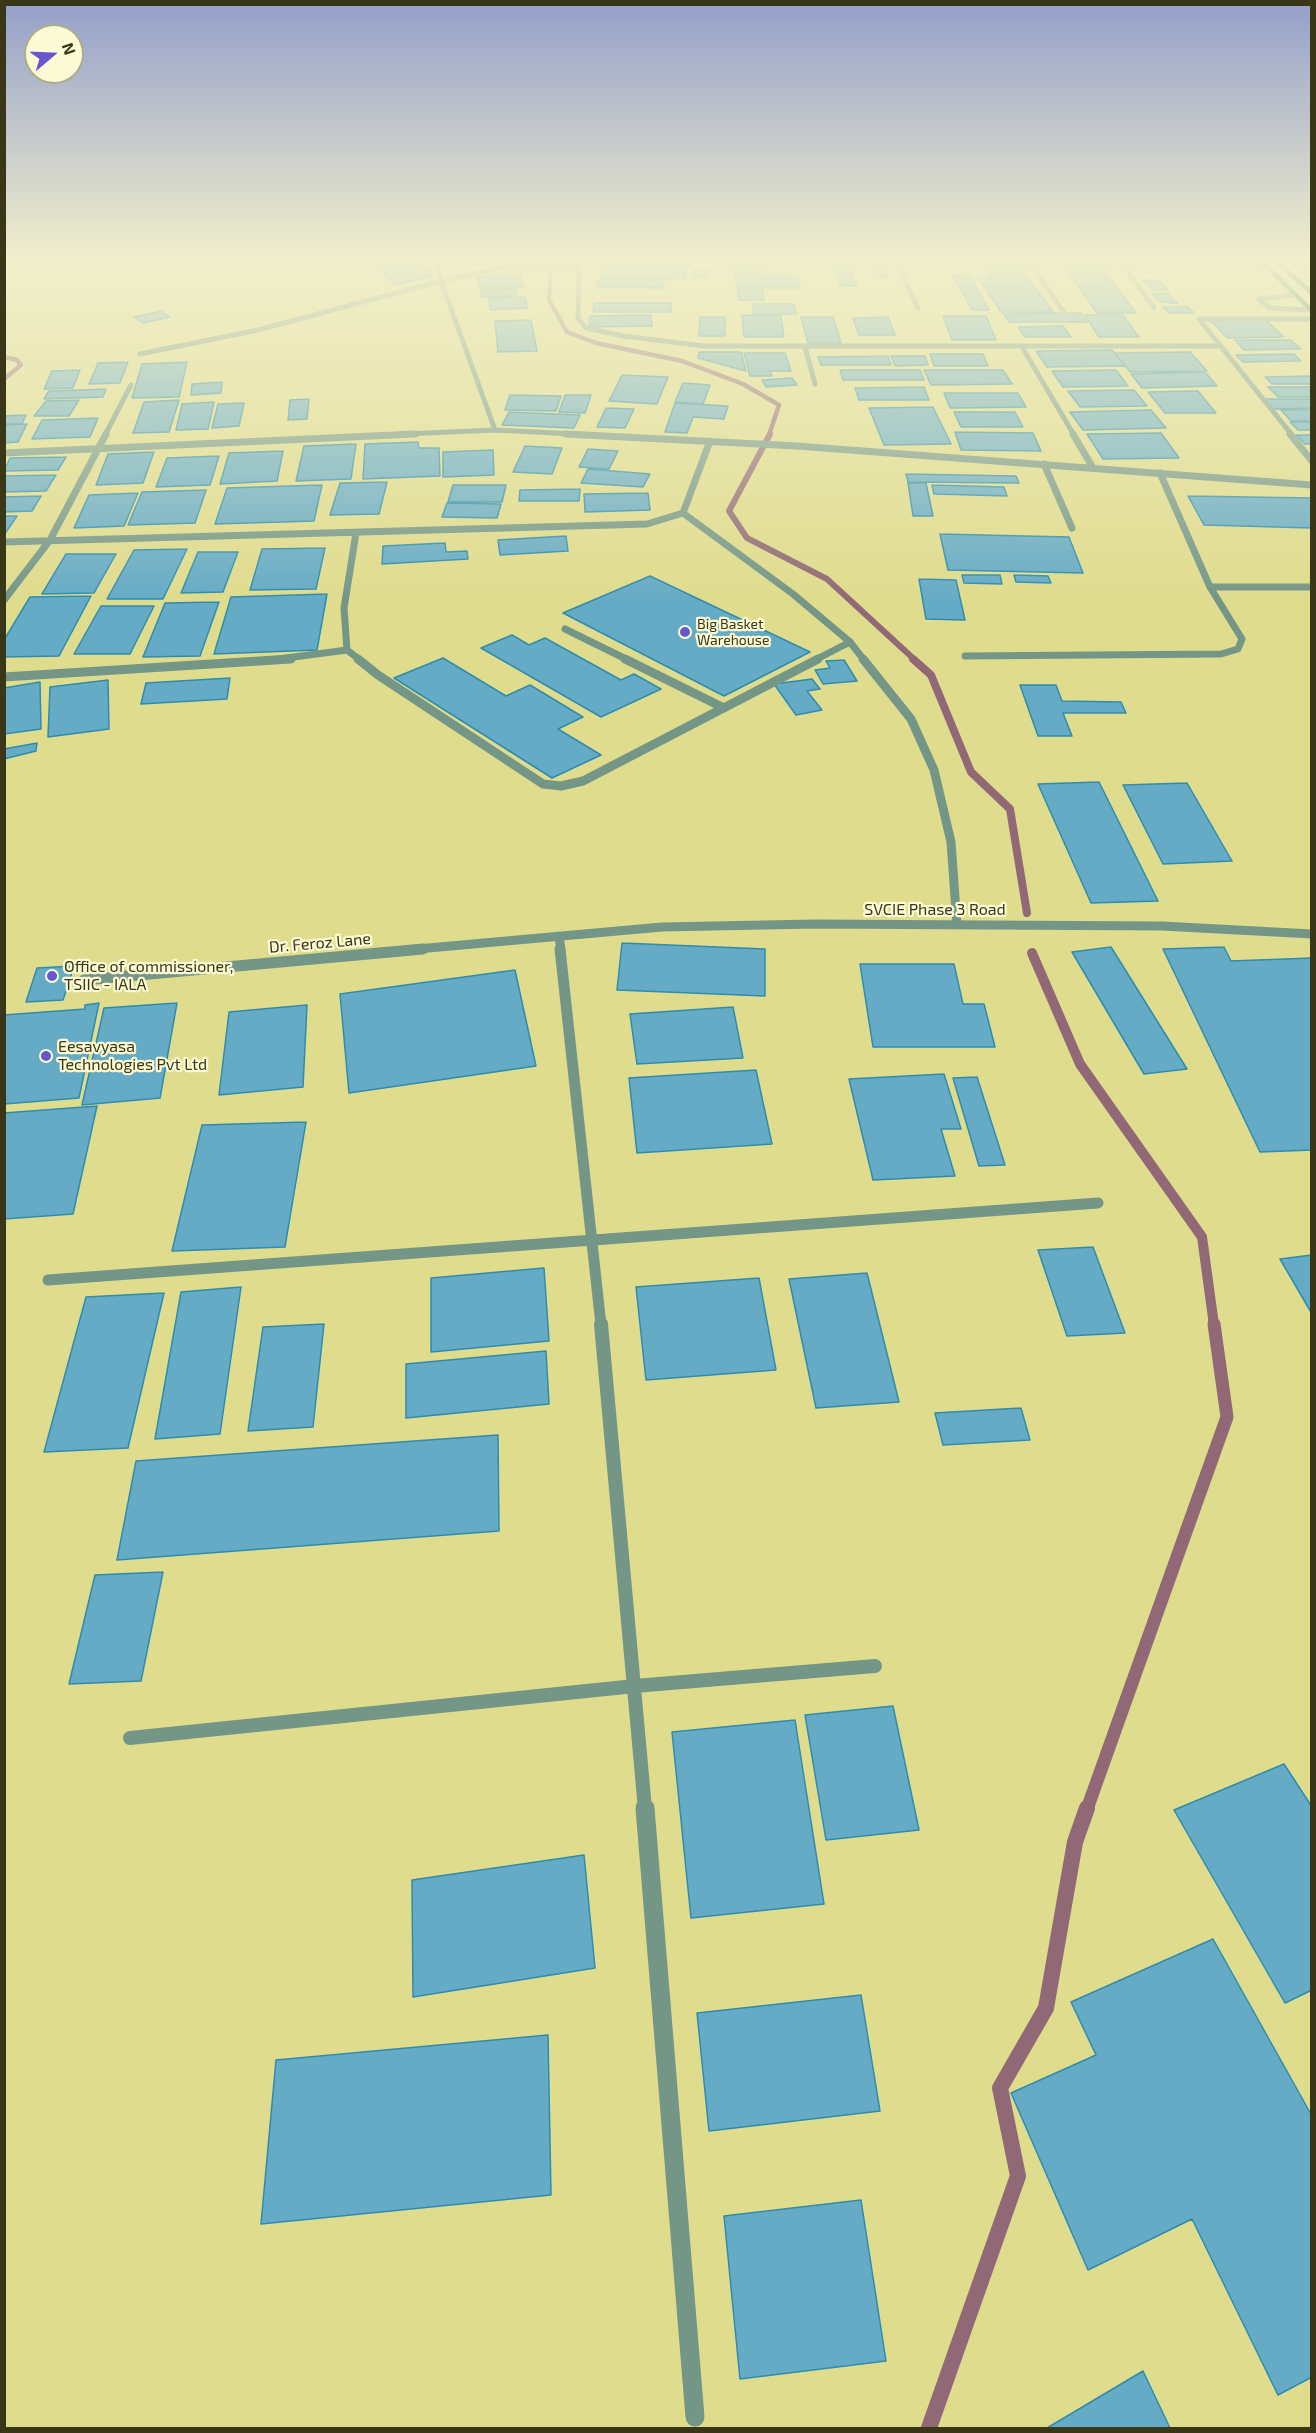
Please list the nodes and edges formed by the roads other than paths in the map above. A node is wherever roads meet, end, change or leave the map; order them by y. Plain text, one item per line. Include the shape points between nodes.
1 (475, 374) edge
2 (812, 374) edge
3 (1038, 374) edge
4 (1240, 374) edge
5 (815, 384) dead end
6 (131, 385) dead end
7 (495, 430) junction
8 (710, 441) junction
9 (99, 450) junction
10 (4, 453) edge
11 (1311, 461) edge
12 (1044, 464) junction
13 (1093, 468) junction
14 (1160, 473) junction
15 (1311, 485) edge
16 (684, 513) junction
17 (1072, 528) dead end
18 (356, 533) junction
19 (50, 540) junction
20 (4, 542) edge
21 (1210, 587) junction
22 (1311, 587) edge
23 (4, 600) edge
24 (565, 628) dead end
25 (850, 642) junction
26 (347, 650) junction
27 (965, 656) dead end
28 (4, 677) edge
29 (724, 708) junction
30 (957, 925) junction
31 (1311, 934) edge
32 (560, 936) junction
33 (84, 980) dead end
34 (1098, 1203) dead end
35 (593, 1239) junction
36 (48, 1280) dead end
37 (875, 1666) dead end
38 (635, 1686) junction
39 (130, 1738) dead end
40 (695, 2417) dead end

1 - 7 street
2 - 5 street
3 - 13 street
4 - 11 street
6 - 9 street
7 - 8 street
7 - 9 street
8 - 12 street
8 - 16 street
9 - 10 street
9 - 19 street
12 - 13 street
12 - 17 street
13 - 14 street
14 - 15 street
14 - 21 street
16 - 18 street via 647,524
16 - 25 street
18 - 19 street
18 - 26 street via 344,608
19 - 20 street
19 - 23 street
21 - 22 street
21 - 27 street via 1242,639 1238,649 1221,654
24 - 29 street
25 - 29 street
25 - 30 street via 911,719 934,770 951,842
26 - 28 street via 289,659
26 - 29 street via 378,675 543,784 561,786 583,781
30 - 31 street, SVCIE Phase 3 Road via 1162,926
30 - 32 street, SVCIE Phase 3 Road via 662,927
32 - 33 street, Dr. Feroz Lane
32 - 35 street
34 - 35 street
35 - 36 street
35 - 38 street
37 - 38 street
38 - 39 street
38 - 40 street

